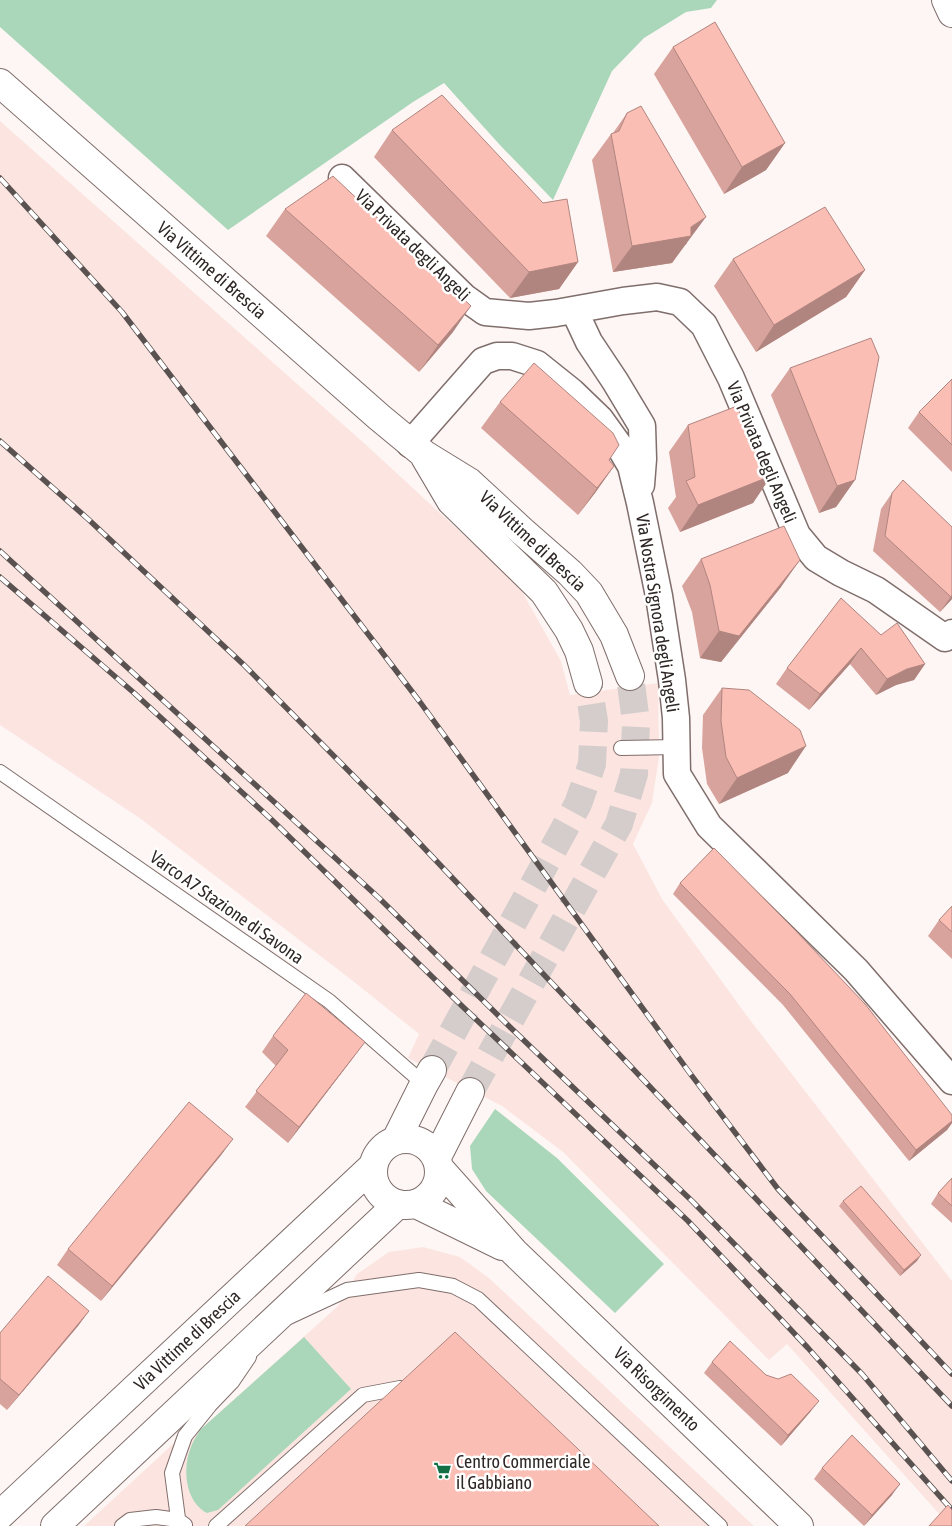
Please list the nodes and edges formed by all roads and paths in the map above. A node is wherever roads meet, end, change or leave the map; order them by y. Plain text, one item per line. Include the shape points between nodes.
1 (946, 0) edge
2 (952, 12) edge
3 (0, 84) edge
4 (342, 178) dead end
5 (574, 310) junction
6 (417, 450) junction
7 (640, 503) junction
8 (952, 633) edge
9 (630, 676) tunnel mouth
10 (588, 684) tunnel mouth
11 (677, 747) junction
12 (621, 748) dead end
13 (0, 772) edge
14 (428, 1077) joint
15 (952, 1081) edge
16 (470, 1092) tunnel mouth
17 (396, 1140) junction
18 (438, 1163) junction
19 (373, 1166) junction
20 (407, 1204) junction
21 (514, 1252) junction
22 (269, 1326) junction
23 (400, 1388) edge
24 (0, 1515) edge
25 (180, 1524) edge
26 (55, 1526) edge
27 (122, 1526) edge
28 (216, 1526) edge
29 (720, 1526) edge
30 (799, 1526) edge

1 - 2 main road
3 - 6 main road, Via Vittime di Brescia
4 - 5 street, Via Privata degli Angeli via 464,297 485,312 529,316
5 - 7 street via 589,342 642,426
5 - 8 street, Via Privata degli Angeli via 657,298 680,302 704,325 801,540 816,558 876,590 946,638
6 - 7 street, Via Nostra Signora degli Angeli via 484,361 512,356 537,364 600,419 631,466
6 - 9 main road, Via Vittime di Brescia via 470,482 589,593 614,635
6 - 10 main road, Via Vittime di Brescia via 452,501 544,592 569,630
7 - 11 street, Via Nostra Signora degli Angeli via 671,664
11 - 12 lane
11 - 15 street, Via Nostra Signora degli Angeli via 677,774 709,826 856,970
13 - 14 lane, Varco A7 Stazione di Savona via 329,1000
14 - 17 main road
16 - 18 main road
17 - 18 main road via 406,1138 424,1143
17 - 19 main road via 381,1150
18 - 20 main road via 439,1180 434,1190 426,1199
18 - 21 main road, Via Risorgimento
19 - 20 main road via 373,1176 381,1194 389,1201
19 - 24 main road, Via Vittime di Brescia
20 - 21 main road, Via Risorgimento
20 - 22 main road
21 - 30 main road, Via Risorgimento
22 - 25 lane via 232,1382 185,1436 172,1473
22 - 26 main road
22 - 29 lane via 347,1290 419,1280 453,1286 478,1299
23 - 28 lane via 363,1395
25 - 27 lane via 156,1517 130,1520

